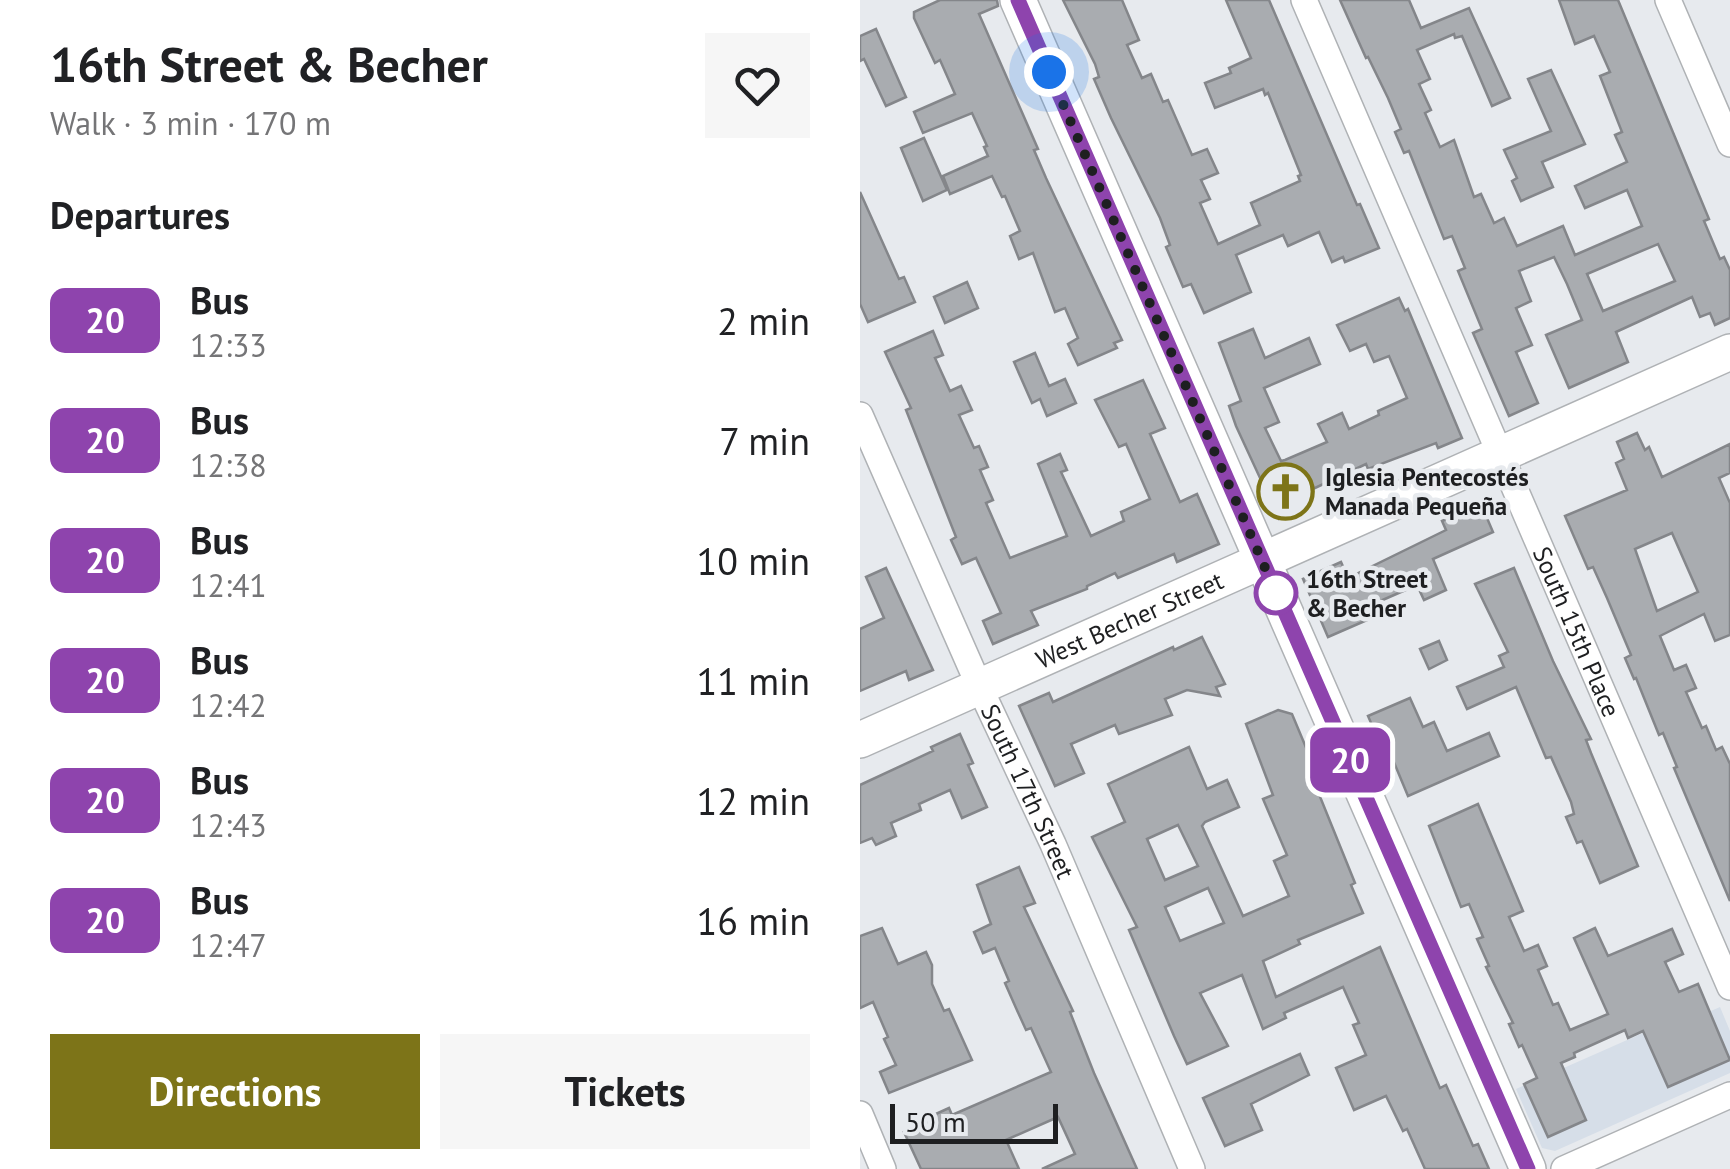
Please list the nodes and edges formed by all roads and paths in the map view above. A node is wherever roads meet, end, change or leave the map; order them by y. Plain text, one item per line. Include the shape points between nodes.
1 (1018, 0) edge
2 (1304, 0) edge
3 (1668, 0) edge
4 (1730, 144) edge
5 (1730, 352) edge
6 (860, 415) edge
7 (1501, 454) junction
8 (1263, 561) junction
9 (980, 688) junction
10 (860, 740) edge
11 (1730, 988) edge
12 (1730, 1095) edge
13 (860, 1114) edge
14 (883, 1169) edge
15 (1192, 1169) edge
16 (1528, 1169) edge
17 (1564, 1169) edge

1 - 8 main road
2 - 7 street, South 15th Place
3 - 4 street
5 - 7 main road, West Becher Street
6 - 9 street, South 17th Street
7 - 8 main road, West Becher Street
7 - 11 street, South 15th Place
8 - 9 main road, West Becher Street
8 - 16 main road
9 - 10 main road, West Becher Street
9 - 15 street, South 17th Street
12 - 17 street
13 - 14 street

